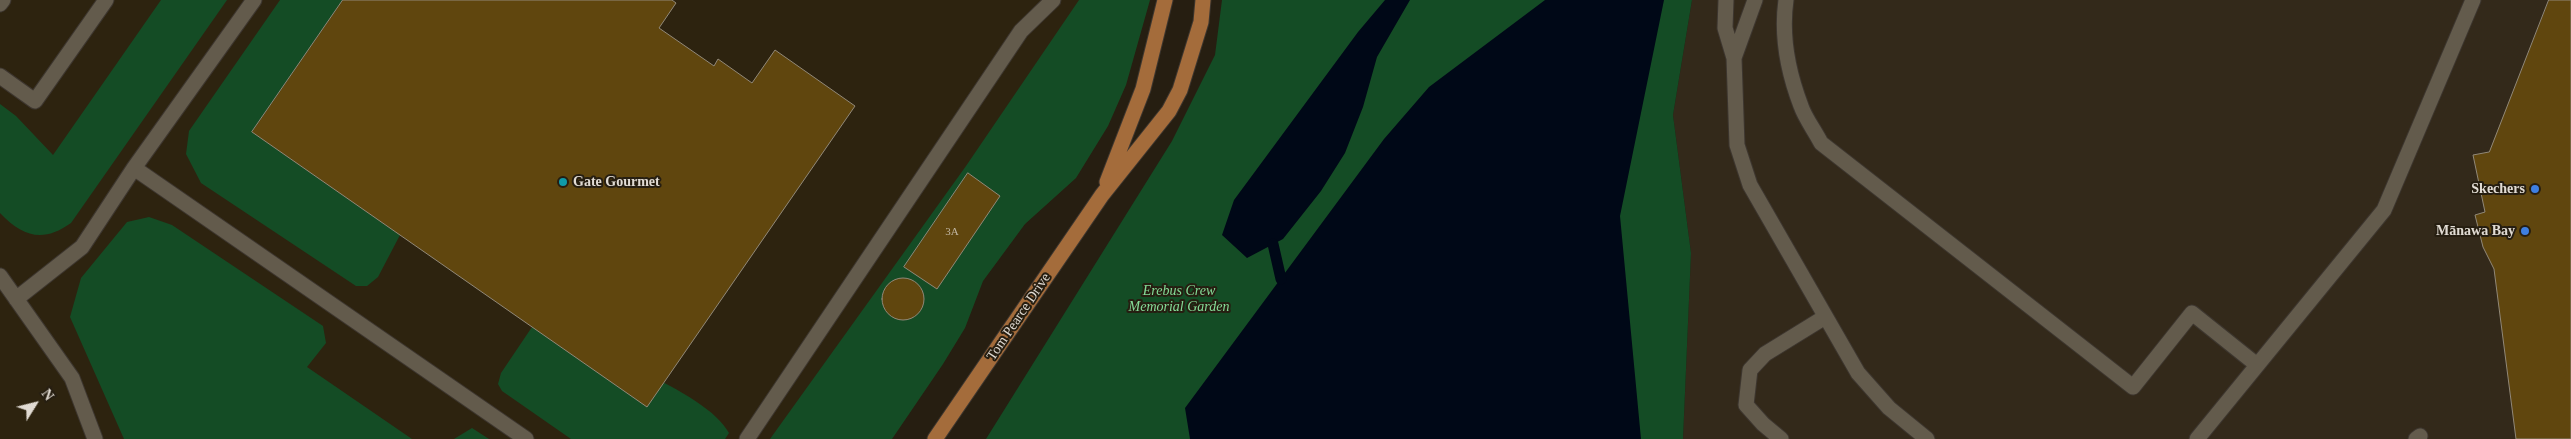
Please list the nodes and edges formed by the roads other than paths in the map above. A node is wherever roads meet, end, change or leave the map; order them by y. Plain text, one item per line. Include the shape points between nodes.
1 (3, 0) edge
2 (106, 0) edge
3 (254, 0) edge
4 (1053, 0) edge
5 (1165, 0) edge
6 (1203, 0) edge
7 (1207, 0) edge
8 (1726, 0) edge
9 (1755, 0) edge
10 (1786, 0) edge
11 (2473, 0) edge
12 (0, 4) edge
13 (1201, 22) junction
14 (1734, 58) junction
15 (0, 76) edge
16 (134, 168) junction
17 (1102, 195) junction
18 (0, 276) edge
19 (16, 299) junction
20 (1825, 317) junction
21 (2257, 365) junction
22 (95, 439) edge
23 (526, 439) edge
24 (747, 439) edge
25 (935, 439) edge
26 (1781, 439) edge
27 (1927, 439) edge
28 (2196, 439) edge

1 - 12 street
2 - 15 street via 35,101
3 - 16 street
4 - 24 street via 1022,31
5 - 17 main road, Tom Pearce Drive via 1143,89
6 - 13 main road, Tom Pearce Drive
7 - 13 street
8 - 14 street via 1725,28
9 - 14 street
10 - 21 street via 1786,53 1801,107 1821,143 2133,387 2192,313
11 - 21 street via 2384,210
13 - 17 main road, Tom Pearce Drive via 1180,90 1169,111
14 - 20 street via 1737,145 1750,185
16 - 19 street via 82,247
16 - 23 street
17 - 25 main road, Tom Pearce Drive
18 - 19 street
19 - 22 street via 72,378
20 - 26 street via 1765,354 1750,370 1746,405
20 - 27 street via 1872,392
21 - 28 street

